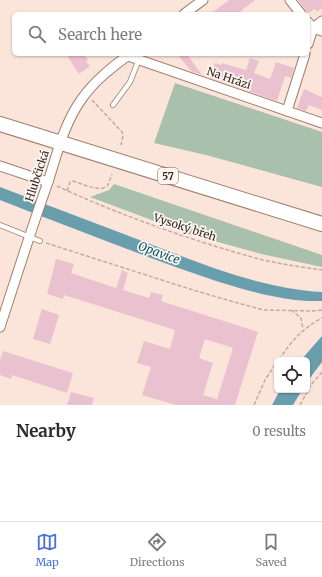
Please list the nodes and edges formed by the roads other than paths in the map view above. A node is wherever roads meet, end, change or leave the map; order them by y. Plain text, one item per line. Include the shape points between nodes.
1 (203, 0) edge
2 (290, 0) edge
3 (187, 12) edge
4 (299, 12) edge
5 (322, 21) edge
6 (314, 27) edge
7 (310, 38) edge
8 (128, 56) edge
9 (131, 56) edge
10 (304, 56) edge
11 (139, 60) junction
12 (113, 105) dead end
13 (287, 111) junction
14 (322, 123) edge
15 (0, 124) edge
16 (61, 142) junction
17 (0, 166) edge
18 (46, 185) junction
19 (322, 224) edge
20 (0, 225) edge
21 (31, 233) junction
22 (40, 241) road end
23 (0, 327) edge

1 - 3 street
2 - 4 street
5 - 6 street
6 - 7 street
8 - 16 street, Hlubčická via 103,75 84,96 73,113
9 - 11 street, Na Hrázi
10 - 13 street
11 - 12 lane via 130,82
11 - 13 street, Na Hrázi
13 - 14 street, Na Hrázi
15 - 16 main road, 57
16 - 18 street, Hlubčická
16 - 19 main road, 57
17 - 18 street
18 - 21 street, Hlubčická
20 - 21 lane
21 - 22 lane
21 - 23 street, Hlubčická

